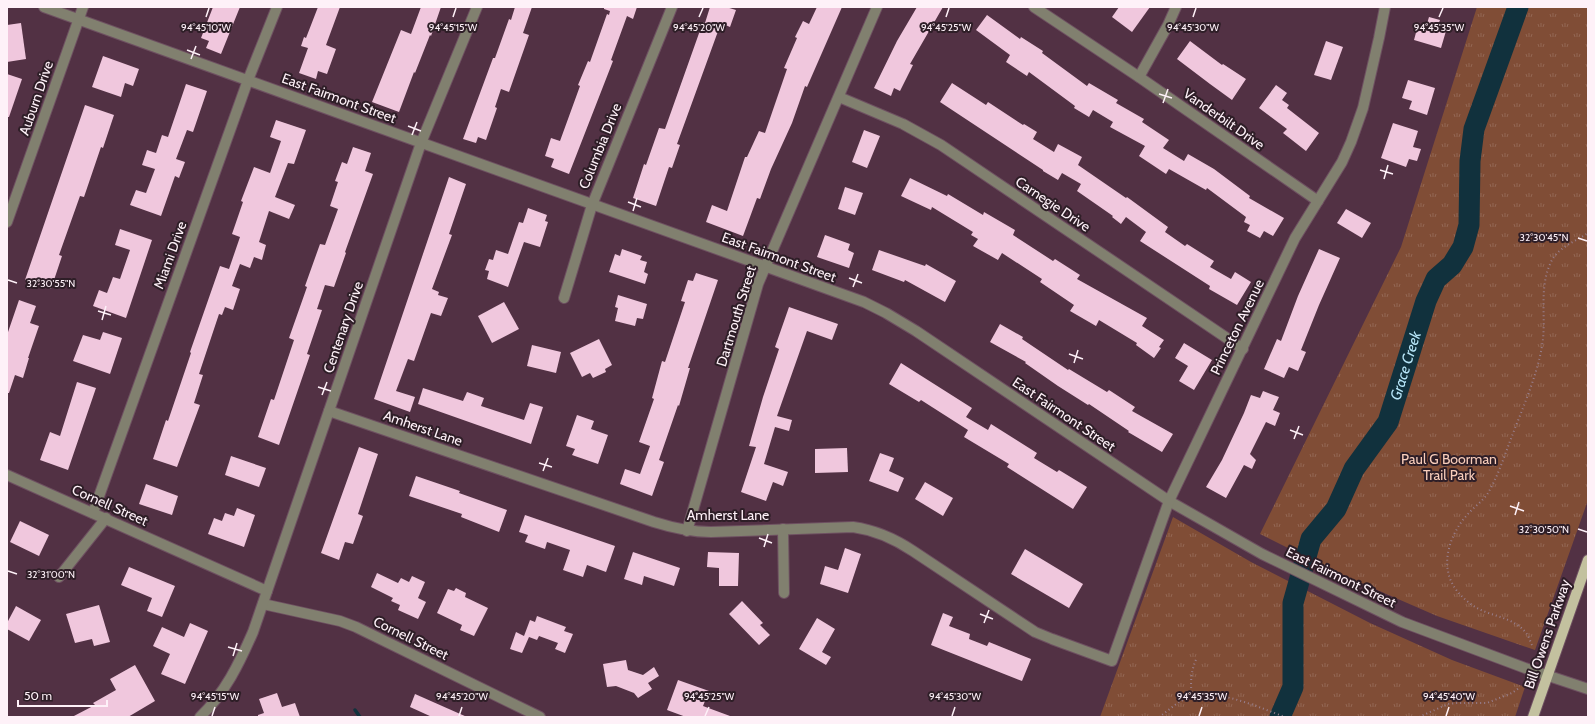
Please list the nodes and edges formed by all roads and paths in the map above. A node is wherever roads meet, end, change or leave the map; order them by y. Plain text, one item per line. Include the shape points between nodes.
1 (44, 7) edge
2 (83, 7) edge
3 (277, 7) edge
4 (477, 7) edge
5 (672, 7) edge
6 (877, 7) edge
7 (1034, 7) edge
8 (1176, 7) edge
9 (1385, 7) edge
10 (78, 19) junction
11 (1139, 77) junction
12 (248, 80) junction
13 (839, 97) junction
14 (421, 143) junction
15 (1318, 201) junction
16 (592, 204) junction
17 (7, 222) edge
18 (1588, 233) edge
19 (766, 266) junction
20 (564, 298) dead end
21 (1243, 349) junction
22 (329, 411) junction
23 (7, 475) edge
24 (1169, 501) junction
25 (93, 513) junction
26 (106, 518) junction
27 (782, 529) junction
28 (687, 531) junction
29 (1588, 560) edge
30 (59, 577) dead end
31 (267, 591) junction
32 (784, 593) dead end
33 (263, 604) junction
34 (1532, 645) dead end
35 (1197, 657) dead end
36 (1112, 661) joint
37 (1547, 676) junction
38 (1519, 688) dead end
39 (1588, 689) edge
40 (1192, 696) junction
41 (200, 717) edge
42 (540, 717) edge
43 (1159, 717) edge
44 (1285, 717) edge
45 (1419, 717) edge
46 (1533, 717) edge

1 - 10 street, East Fairmont Street
2 - 10 street, Auburn Drive
3 - 12 street, Miami Drive
4 - 14 street, Centenary Drive
5 - 16 street, Columbia Drive
6 - 13 street, Dartmouth Street
7 - 11 street, Vanderbilt Drive
8 - 11 street
9 - 15 street, Princeton Avenue via 1357,129
10 - 12 street, East Fairmont Street
10 - 17 street, Auburn Drive
11 - 15 street, Vanderbilt Drive
12 - 14 street, East Fairmont Street
12 - 25 street, Miami Drive
13 - 19 street, Dartmouth Street
13 - 21 street, Carnegie Drive via 903,124 941,145
14 - 16 street, East Fairmont Street
14 - 22 street, Centenary Drive
15 - 21 street, Princeton Avenue via 1298,232
16 - 19 street, East Fairmont Street
16 - 20 street, Columbia Drive
18 - 34 path via 1562,250 1550,264 1544,292 1543,344 1538,363 1493,483 1487,494 1459,524 1451,543 1447,563 1449,576 1460,595 1477,608 1506,618 1521,628
19 - 24 street, East Fairmont Street via 864,302 895,318
19 - 28 street, Dartmouth Street via 756,291
21 - 24 street, Princeton Avenue
22 - 28 street, Amherst Lane
22 - 31 street, Centenary Drive
23 - 25 street, Cornell Street
24 - 36 street, Princeton Avenue
24 - 37 street, East Fairmont Street via 1262,554 1351,598 1421,630
25 - 26 street, Cornell Street
26 - 30 street
26 - 31 street, Cornell Street
27 - 28 street, Amherst Lane
27 - 32 street
27 - 36 street, Amherst Lane via 853,527 883,535 914,551 1035,632
29 - 37 main road, Bill Owens Parkway
31 - 33 street, Centenary Drive
33 - 41 street, Centenary Drive via 236,670
33 - 42 street, Cornell Street via 356,627
35 - 40 path via 1190,683
37 - 39 street, East Fairmont Street
37 - 46 main road, Bill Owens Parkway
38 - 45 path via 1487,703 1448,704
40 - 43 path
40 - 44 path via 1215,694

